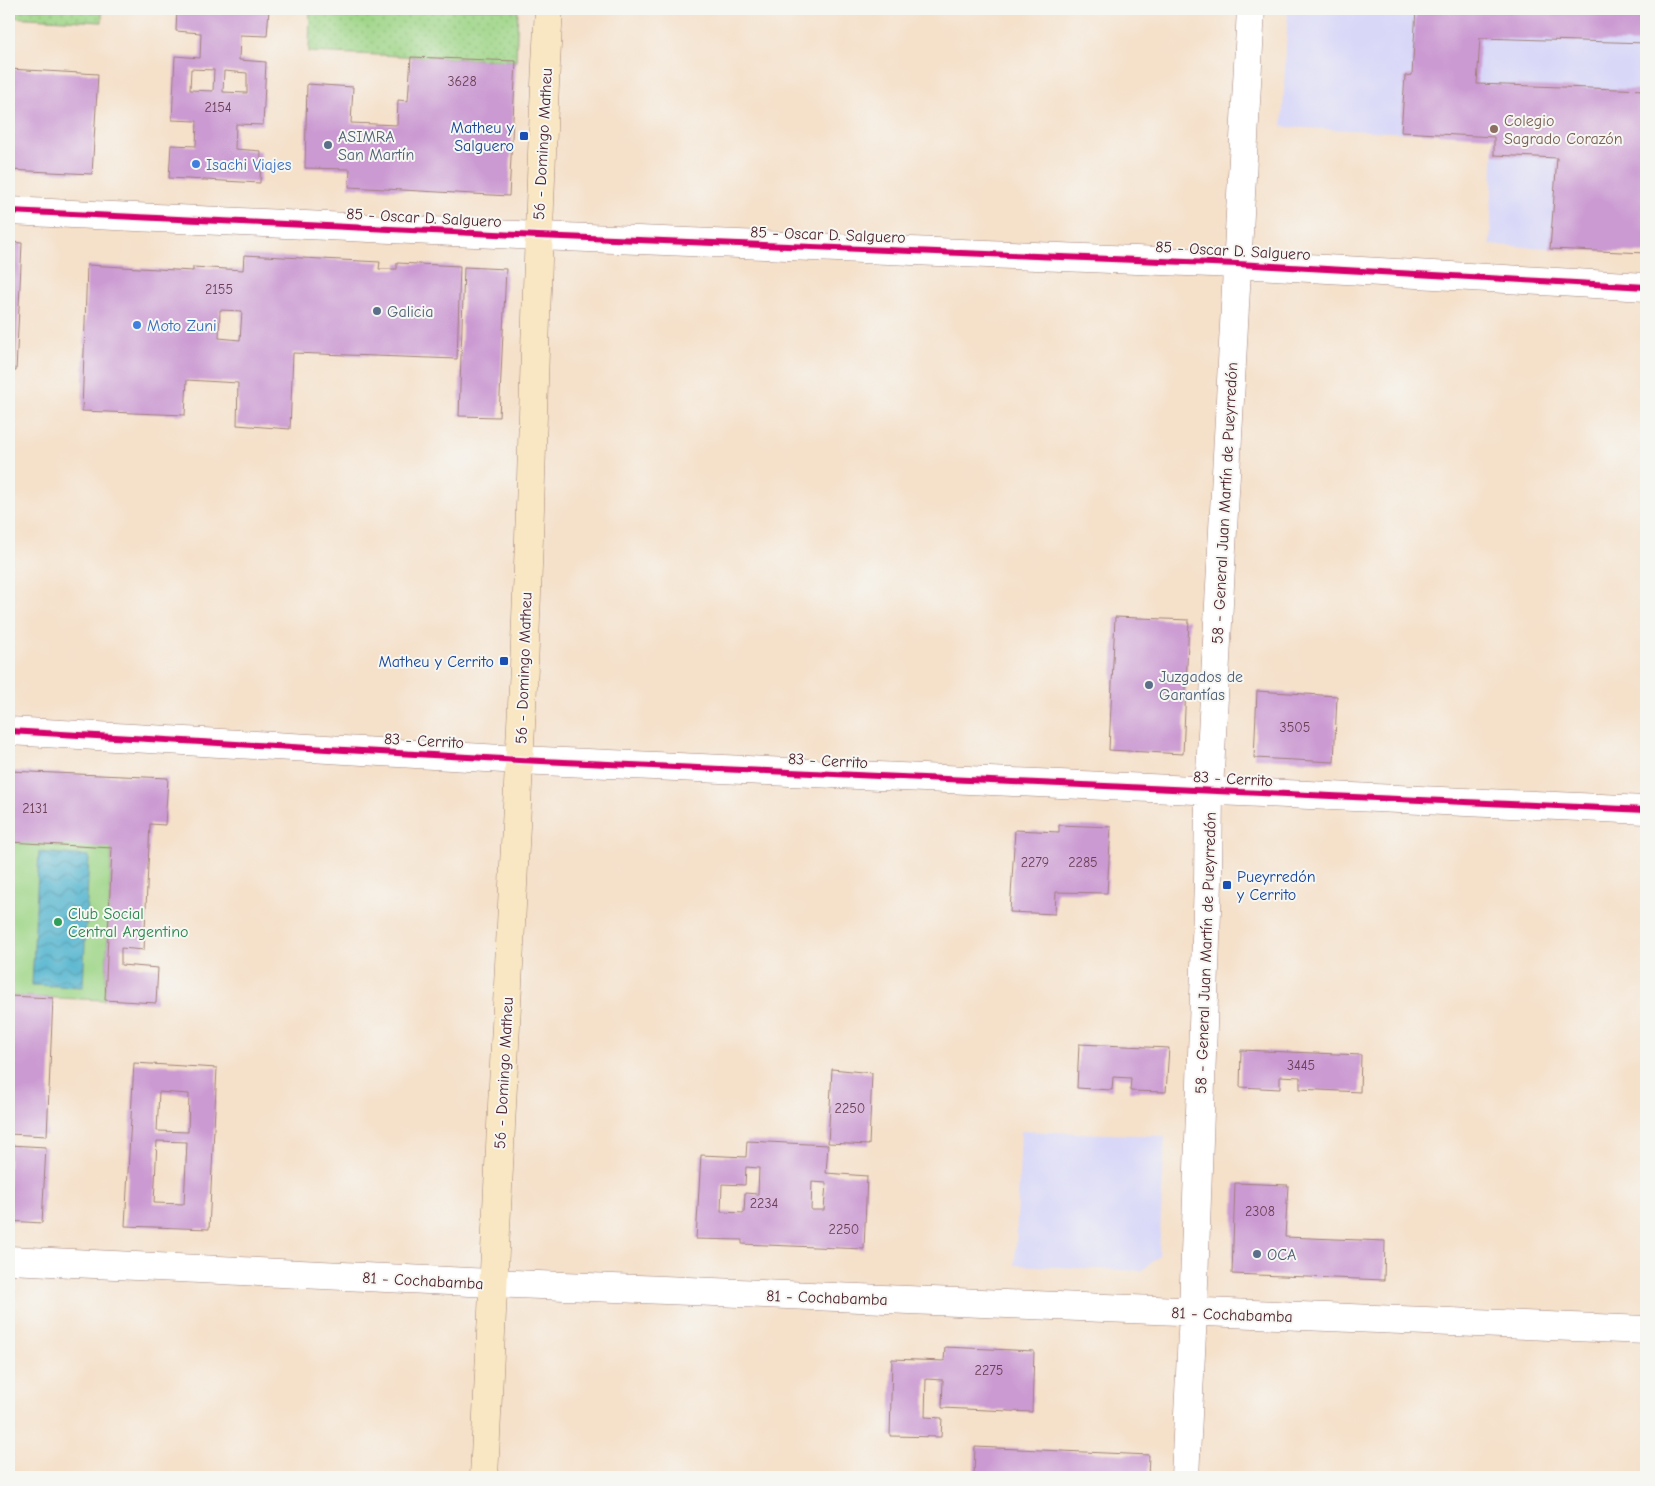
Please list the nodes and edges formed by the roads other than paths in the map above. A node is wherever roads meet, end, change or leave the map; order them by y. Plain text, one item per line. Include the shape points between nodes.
1 (549, 9) edge
2 (1251, 9) edge
3 (9, 211) edge
4 (538, 236) junction
5 (1237, 264) junction
6 (1646, 287) edge
7 (9, 731) edge
8 (519, 760) junction
9 (1209, 790) junction
10 (1646, 810) edge
11 (9, 1260) edge
12 (492, 1283) junction
13 (1193, 1312) junction
14 (1646, 1330) edge
15 (484, 1477) edge
16 (1184, 1477) edge

1 - 4 street, 56 - Domingo Matheu
2 - 5 street, 58 - General Juan Martín de Pueyrredón
3 - 4 street, 85 - Oscar D. Salguero
4 - 5 street, 85 - Oscar D. Salguero
4 - 8 street, 56 - Domingo Matheu
5 - 6 street, 85 - Oscar D. Salguero
5 - 9 street, 58 - General Juan Martín de Pueyrredón
7 - 8 street, 83 - Cerrito
8 - 9 street, 83 - Cerrito
8 - 12 street, 56 - Domingo Matheu
9 - 10 street, 83 - Cerrito
9 - 13 street, 58 - General Juan Martín de Pueyrredón
11 - 12 street, 81 - Cochabamba
12 - 13 street, 81 - Cochabamba
12 - 15 street, 56 - Domingo Matheu
13 - 14 street, 81 - Cochabamba
13 - 16 street, 58 - General Juan Martín de Pueyrredón

